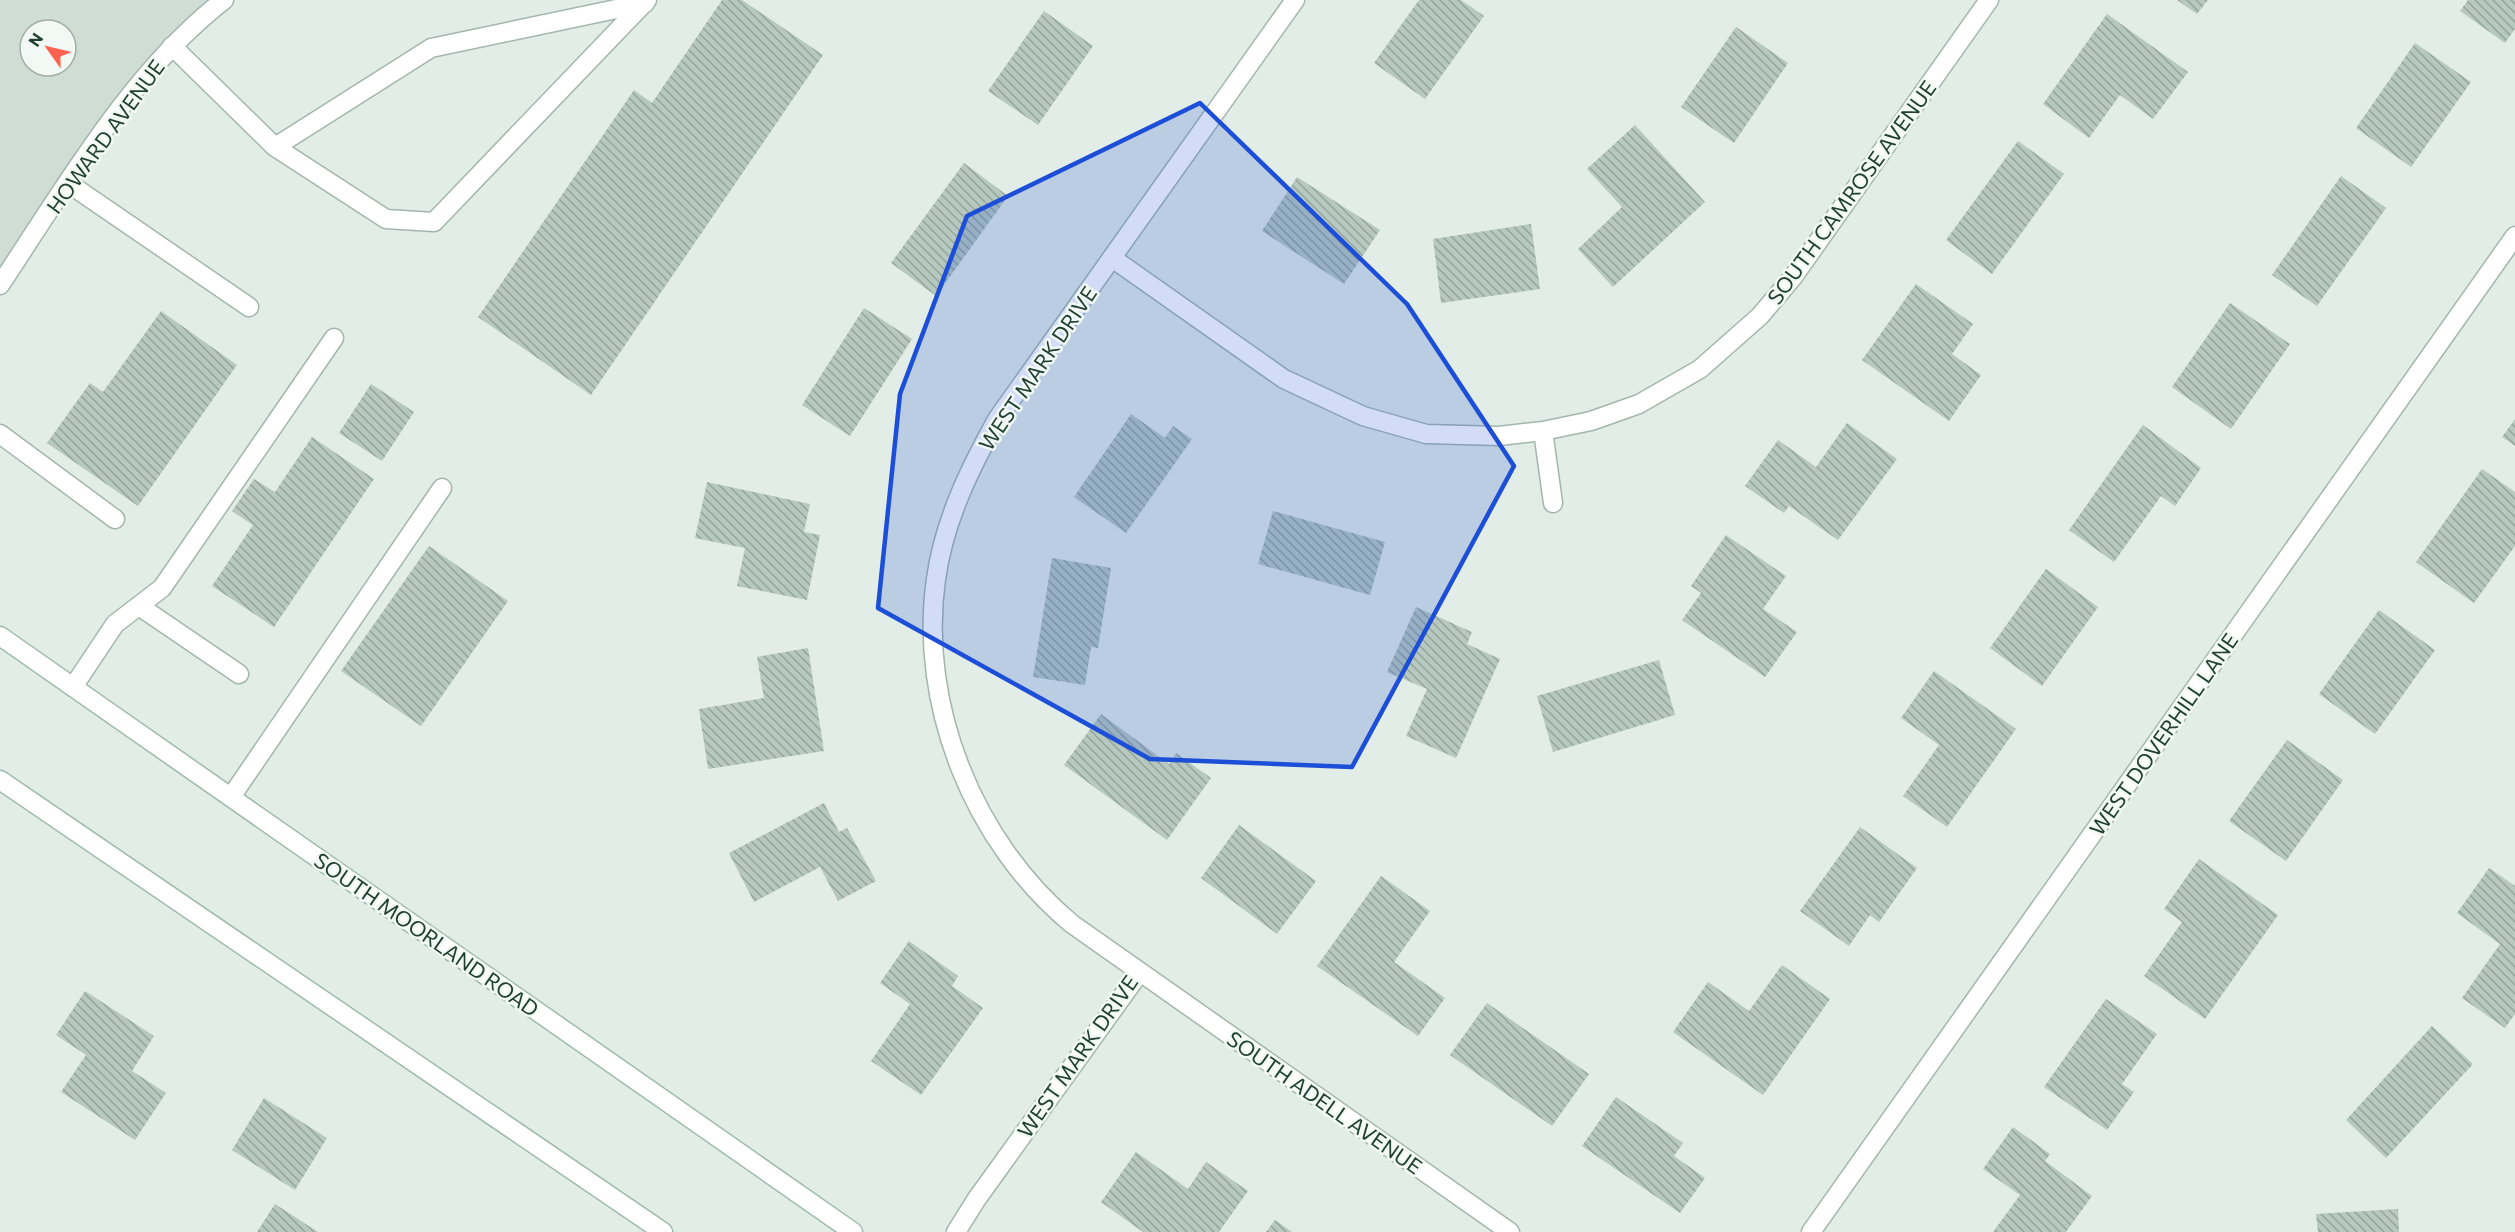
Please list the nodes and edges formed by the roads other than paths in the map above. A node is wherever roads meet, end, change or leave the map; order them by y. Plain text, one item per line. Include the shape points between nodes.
1 (224, 0) edge
2 (1295, 0) edge
3 (1989, 0) edge
4 (646, 2) edge
5 (172, 46) junction
6 (275, 147) junction
7 (68, 183) junction
8 (2515, 236) edge
9 (1112, 258) junction
10 (0, 285) edge
11 (249, 307) dead end
12 (334, 338) dead end
13 (1544, 431) junction
14 (0, 434) edge
15 (442, 488) dead end
16 (1553, 503) dead end
17 (115, 519) dead end
18 (139, 606) junction
19 (0, 636) edge
20 (238, 674) dead end
21 (73, 687) junction
22 (0, 780) edge
23 (231, 797) junction
24 (1140, 972) junction
25 (663, 1232) edge
26 (853, 1232) edge
27 (956, 1232) edge
28 (1510, 1232) edge
29 (1811, 1232) edge

1 - 5 street, HOWARD AVENUE
2 - 9 street, WEST MARK DRIVE
3 - 13 street, SOUTH CAMROSE AVENUE via 1793,277 1760,316 1700,369 1640,404 1592,421
4 - 6 street via 431,48
4 - 6 street via 434,222 386,219
5 - 6 street
5 - 7 street, HOWARD AVENUE via 137,87
7 - 10 street, HOWARD AVENUE
7 - 11 street
8 - 29 street, WEST DOVERHILL LANE
9 - 13 street, SOUTH CAMROSE AVENUE via 1284,379 1363,416 1426,434 1499,436
9 - 24 street, WEST MARK DRIVE via 998,418 971,466 954,507 936,578 933,650 945,722 968,785 996,841 1052,907
12 - 18 street via 162,588
13 - 16 street
14 - 17 street
15 - 23 street
18 - 20 street
18 - 21 street via 115,624
19 - 21 street, SOUTH MOORLAND ROAD
21 - 23 street, SOUTH MOORLAND ROAD
22 - 25 street
23 - 26 street, SOUTH MOORLAND ROAD
24 - 27 street, WEST MARK DRIVE
24 - 28 street, SOUTH ADELL AVENUE

